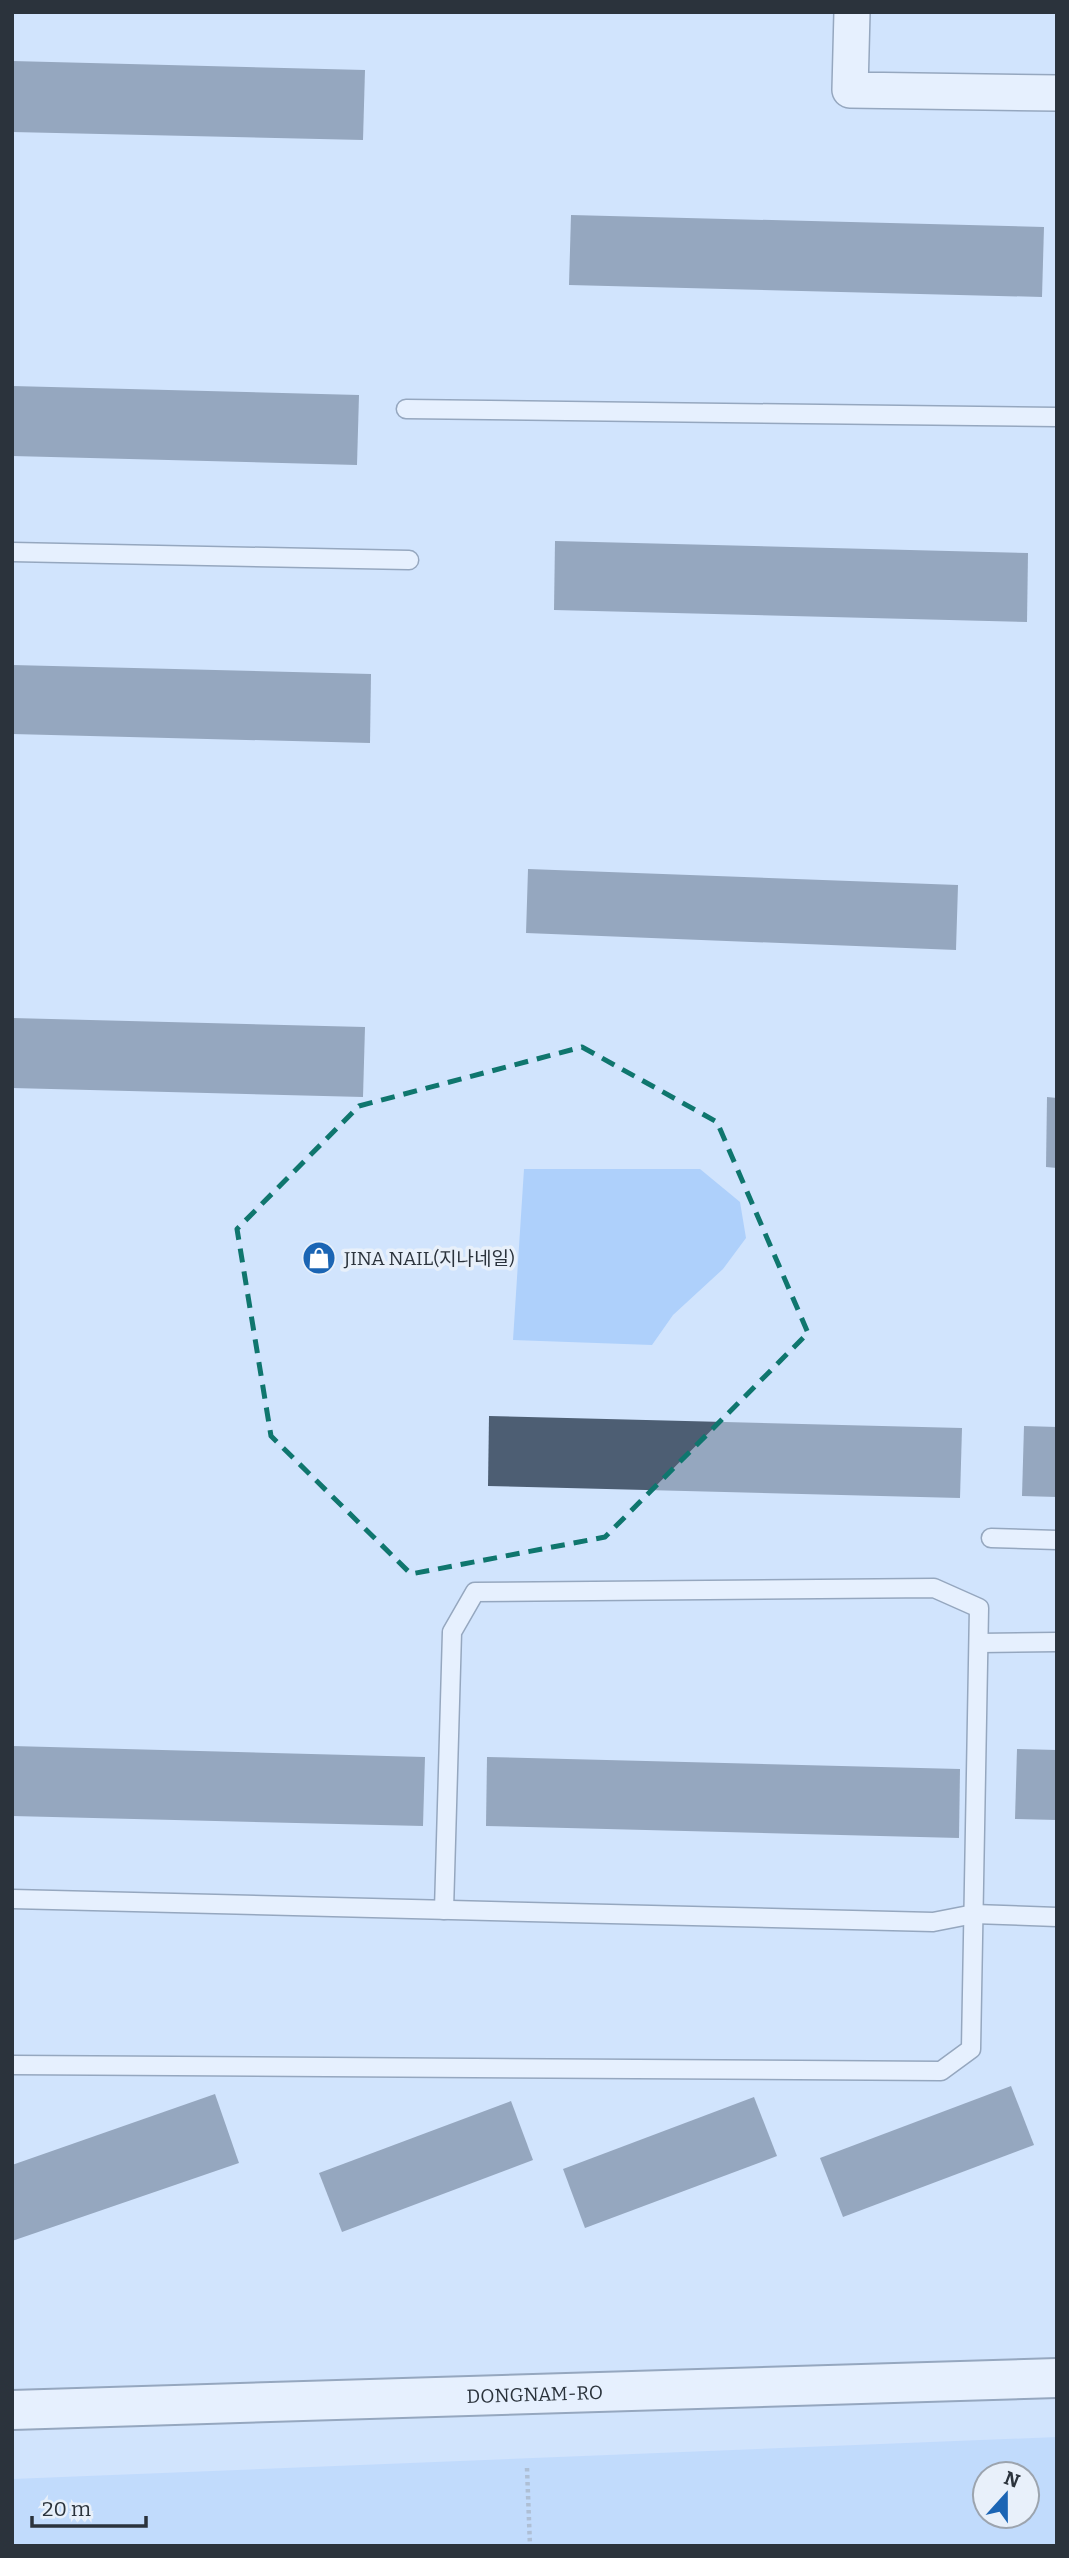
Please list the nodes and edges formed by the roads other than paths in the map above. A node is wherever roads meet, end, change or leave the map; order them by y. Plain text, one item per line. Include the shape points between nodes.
1 (852, 12) edge
2 (1057, 93) edge
3 (406, 409) dead end
4 (1057, 417) edge
5 (12, 552) edge
6 (409, 560) dead end
7 (991, 1538) dead end
8 (1057, 1540) edge
9 (1057, 1642) edge
10 (979, 1643) junction
11 (12, 1899) edge
12 (444, 1910) junction
13 (974, 1914) junction
14 (1057, 1917) edge
15 (12, 2065) edge
16 (1057, 2378) edge
17 (12, 2410) edge

1 - 2 street via 850,90
3 - 4 lane
5 - 6 lane
7 - 8 lane
9 - 10 lane
10 - 12 lane via 979,1608 934,1588 475,1592 452,1632
10 - 13 lane
11 - 12 lane
12 - 13 lane via 933,1923
13 - 14 lane
13 - 15 lane via 971,2049 941,2071
16 - 17 main road, DONGNAM-RO

